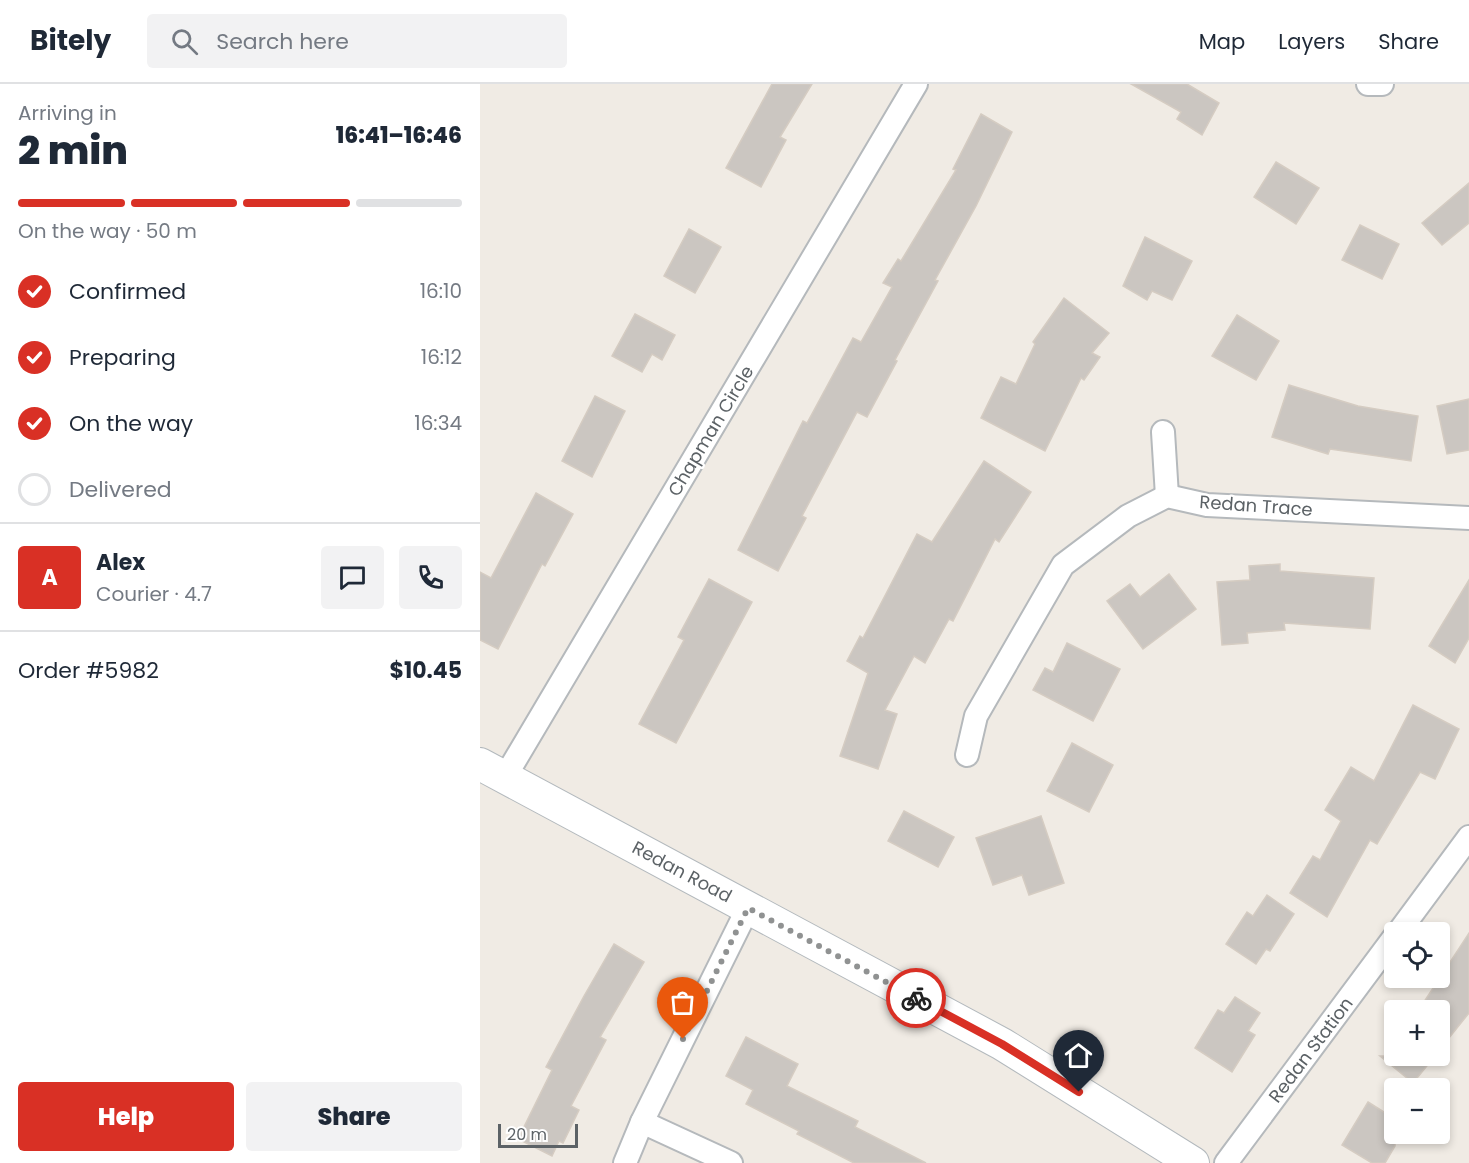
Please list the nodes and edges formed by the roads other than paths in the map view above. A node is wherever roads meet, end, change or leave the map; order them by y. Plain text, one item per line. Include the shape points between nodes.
1 (916, 84) edge
2 (1368, 84) edge
3 (1382, 84) edge
4 (1163, 432) dead end
5 (1167, 496) junction
6 (1469, 518) edge
7 (967, 755) dead end
8 (493, 771) edge
9 (1469, 837) edge
10 (748, 908) junction
11 (1406, 922) edge
12 (1384, 951) edge
13 (642, 1122) junction
14 (625, 1163) edge
15 (731, 1163) edge
16 (1193, 1163) edge
17 (1226, 1163) edge

1 - 8 street, Chapman Circle
2 - 3 street
4 - 5 street
5 - 6 street, Redan Trace via 1207,505
5 - 7 street via 1128,516 1063,565 976,716
8 - 10 main road, Redan Road
9 - 11 street, Redan Station
10 - 13 street
10 - 16 main road, Redan Road via 1002,1044
12 - 17 street, Redan Station
13 - 14 street
13 - 15 street

